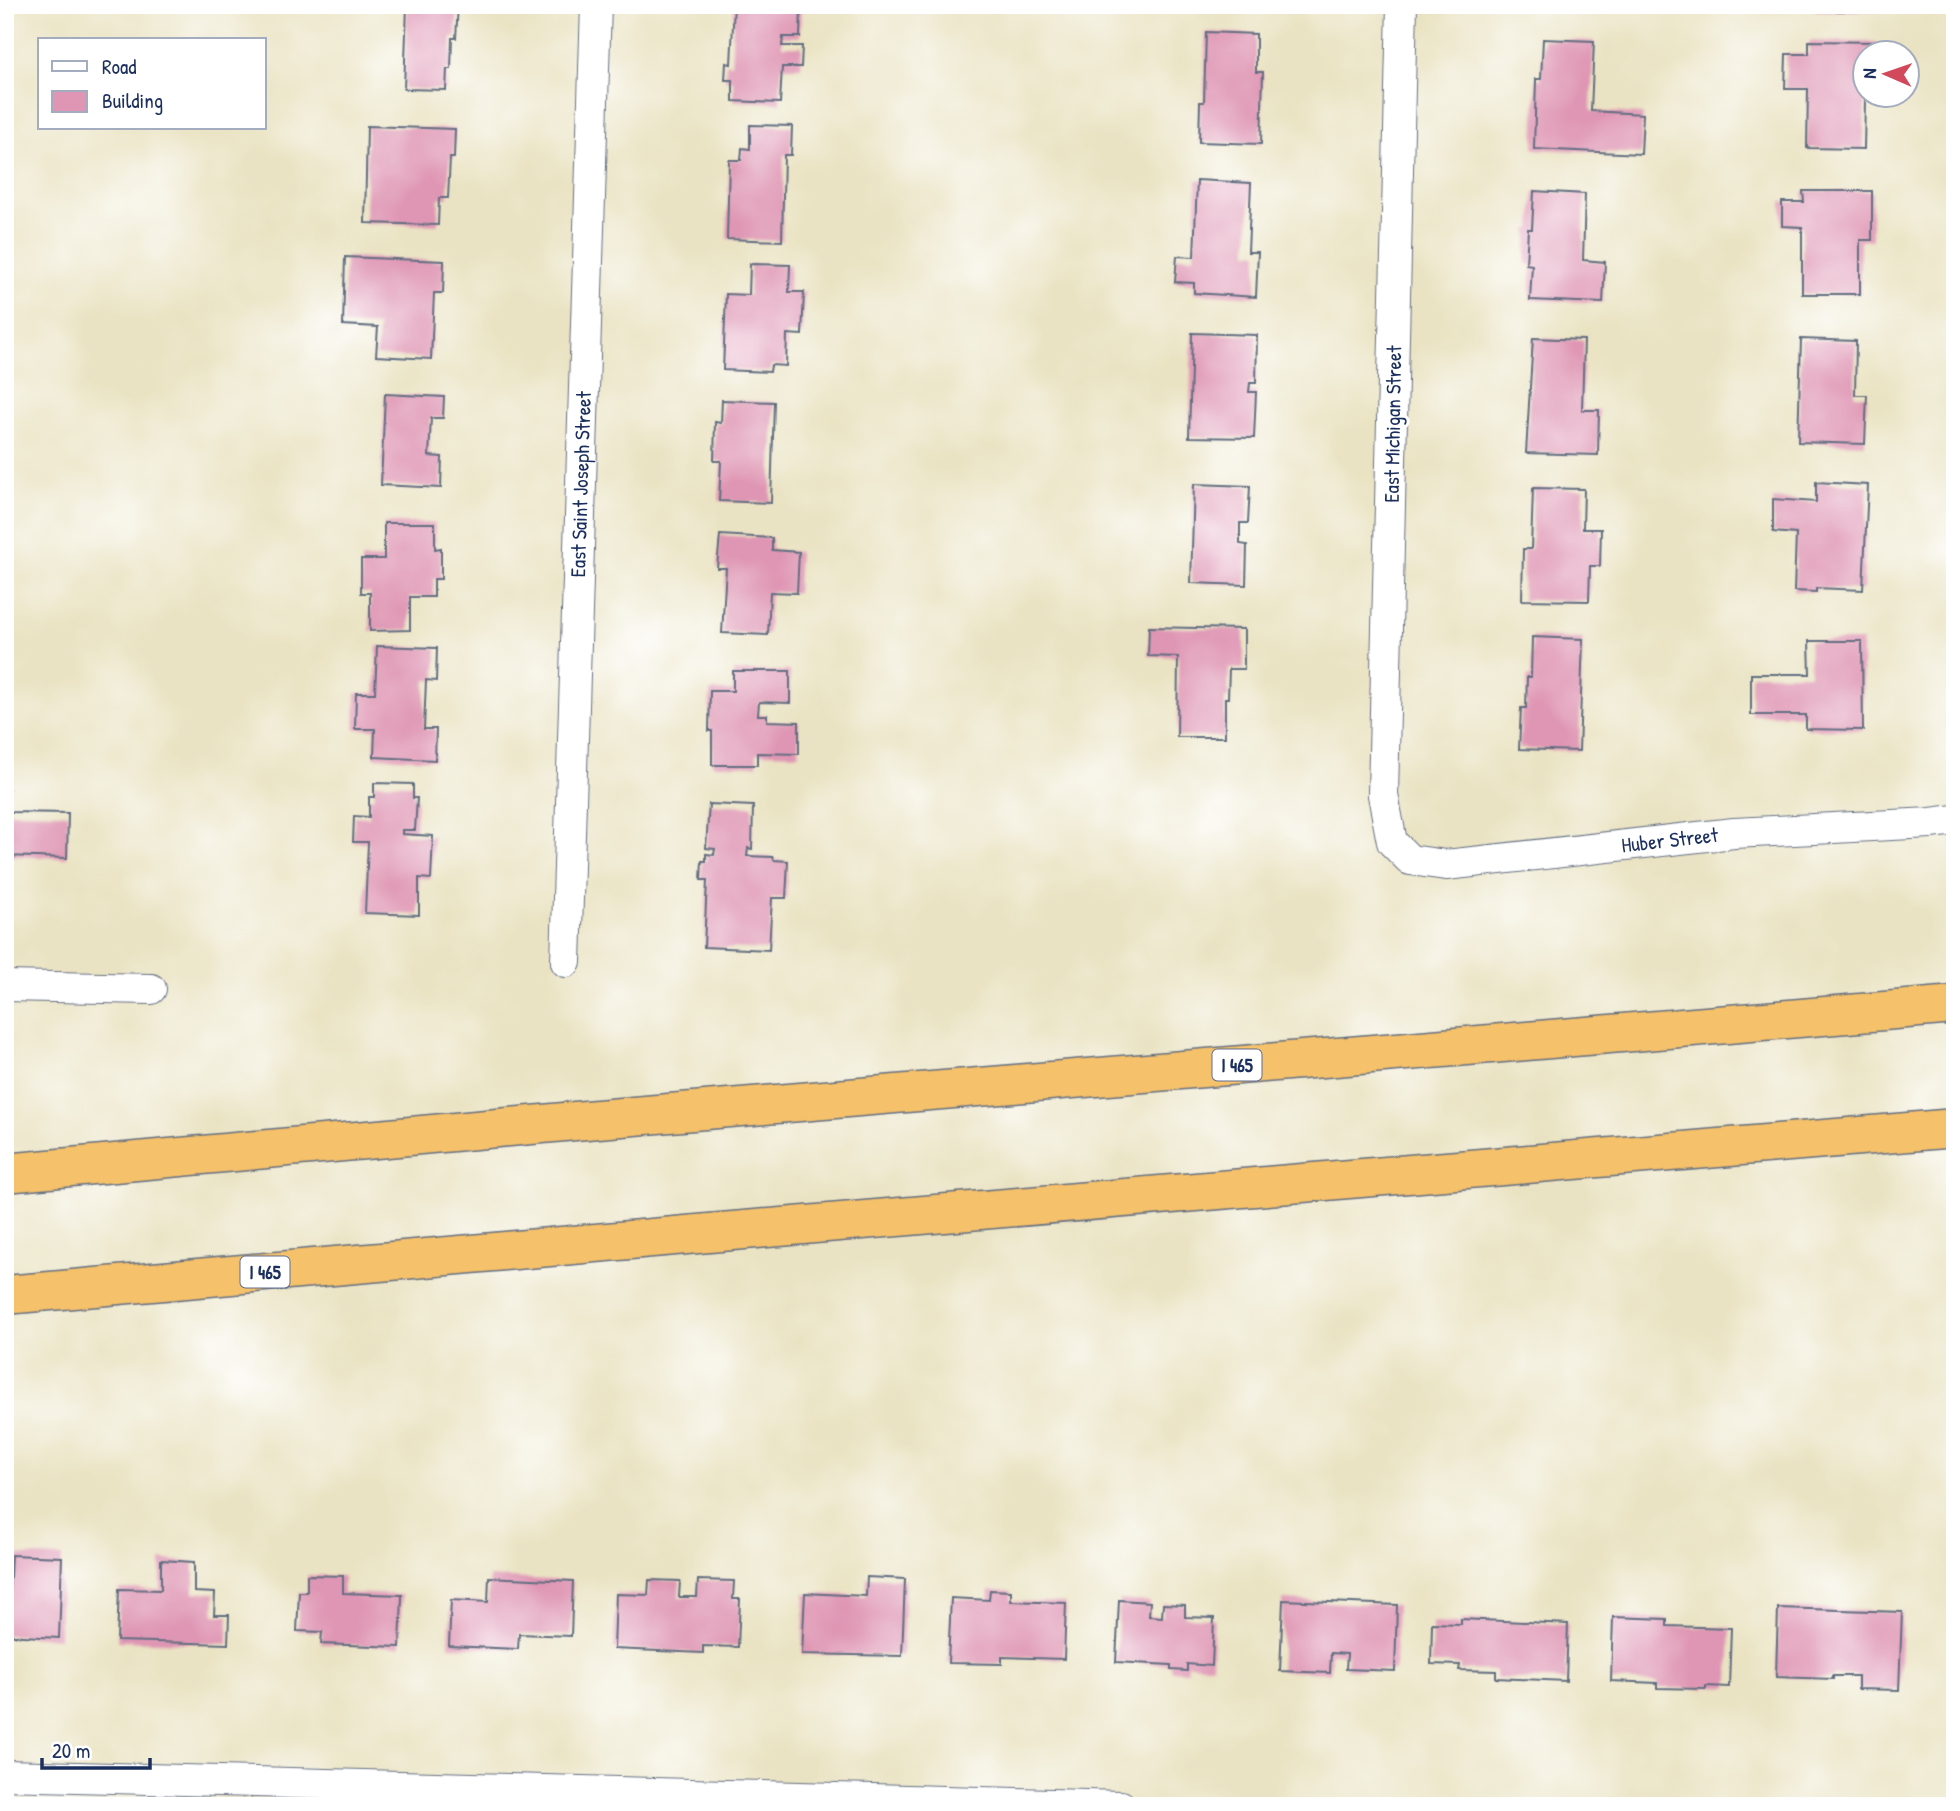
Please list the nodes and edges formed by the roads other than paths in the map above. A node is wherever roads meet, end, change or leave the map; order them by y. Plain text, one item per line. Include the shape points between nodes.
1 (596, 5) edge
2 (1402, 5) edge
3 (1955, 820) edge
4 (1392, 842) joint
5 (566, 962) dead end
6 (5, 986) edge
7 (151, 989) dead end
8 (1955, 1005) edge
9 (1955, 1128) edge
10 (5, 1173) edge
11 (5, 1295) edge
12 (5, 1775) edge
13 (1121, 1806) edge

1 - 5 street, East Saint Joseph Street
2 - 4 street, East Michigan Street via 1383,795
3 - 4 street, Huber Street via 1734,833 1446,865 1410,860
6 - 7 street
8 - 10 highway, I 465
9 - 11 highway, I 465
12 - 13 street

